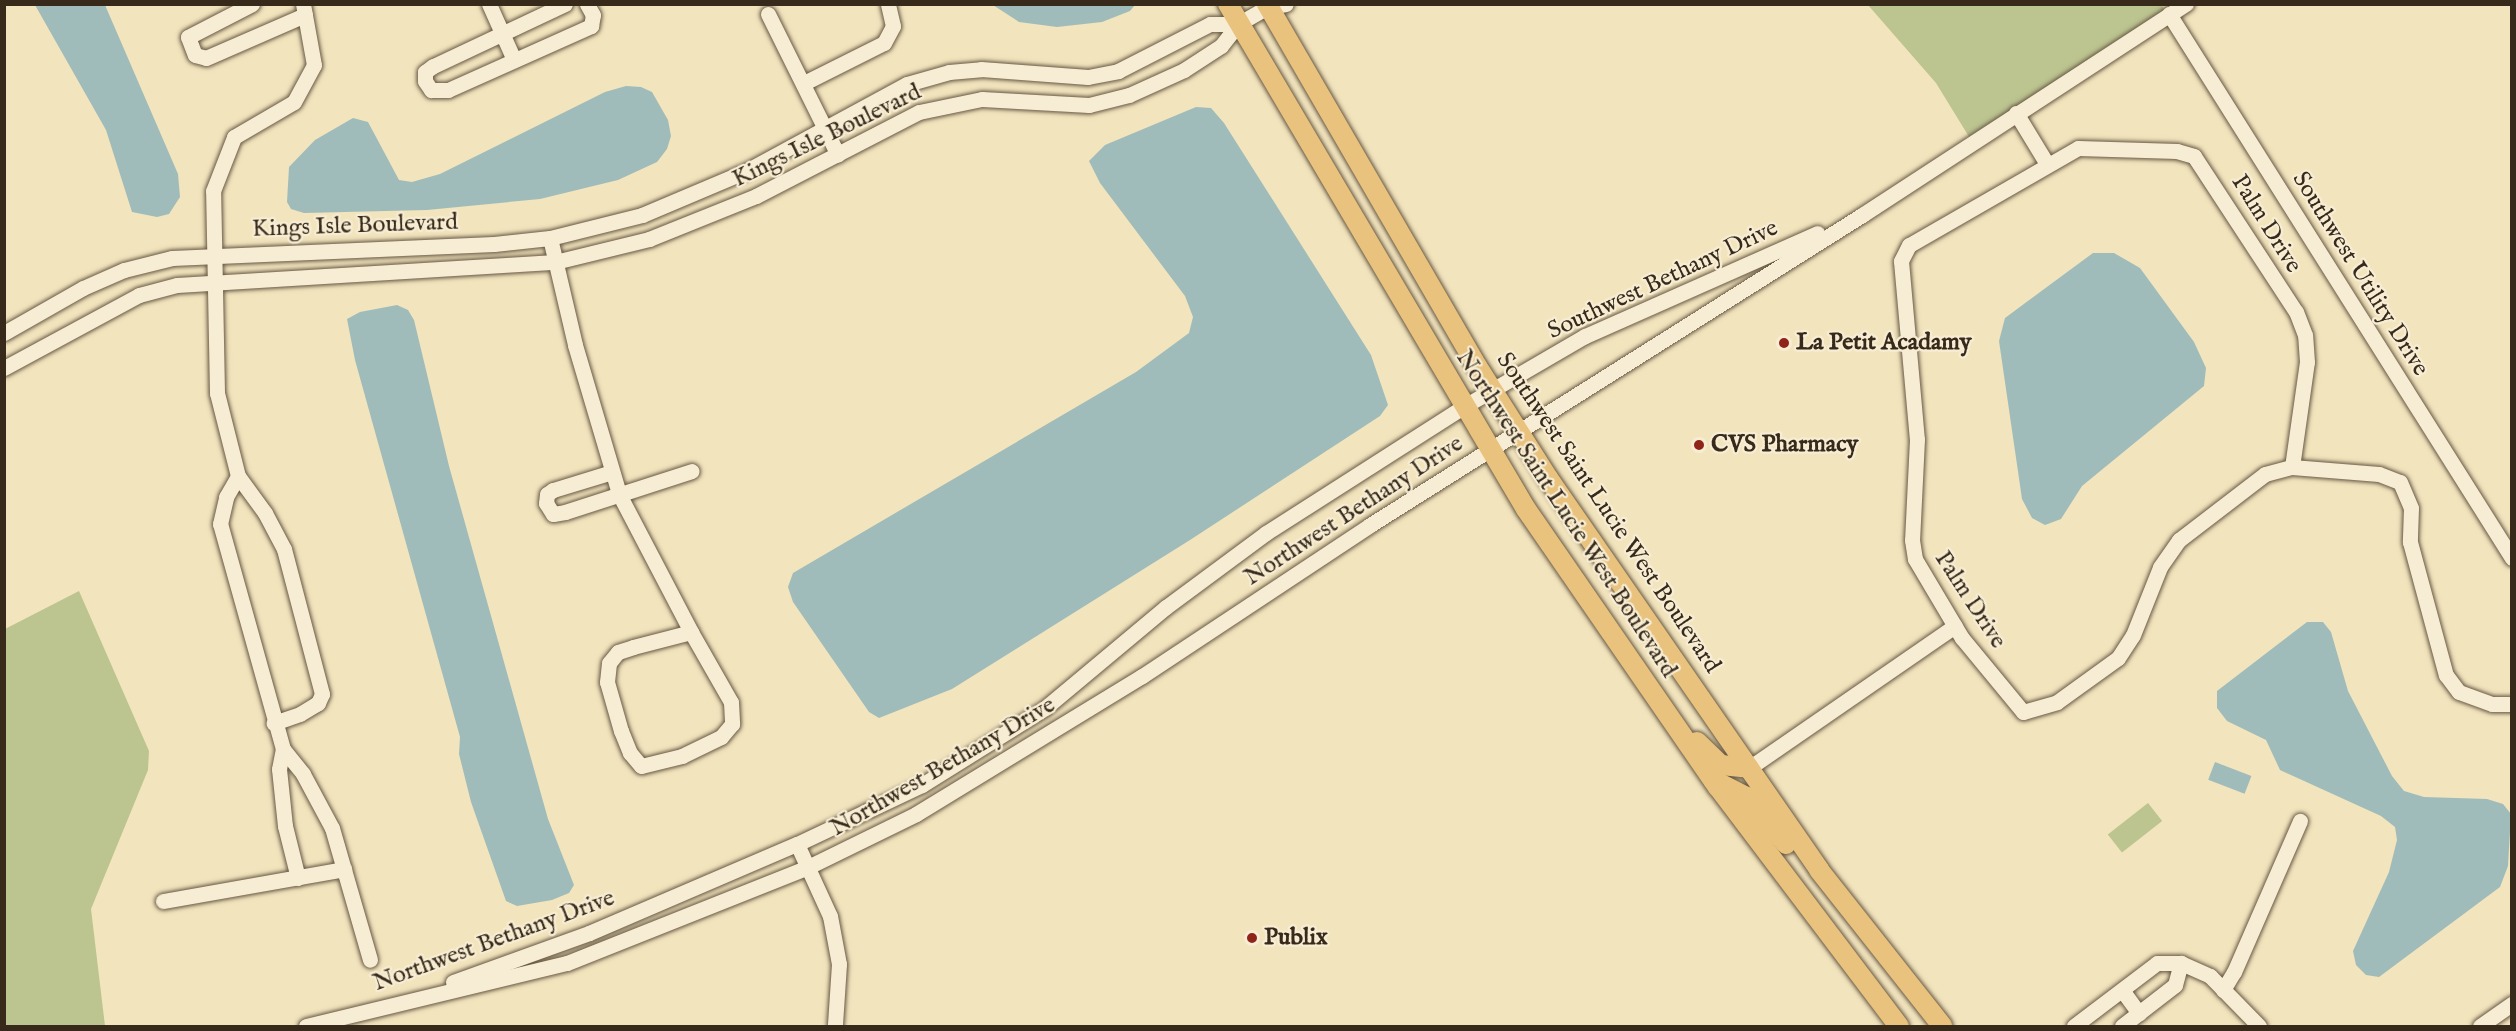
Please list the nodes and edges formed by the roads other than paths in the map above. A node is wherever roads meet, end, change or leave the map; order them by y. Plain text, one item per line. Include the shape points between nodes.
1 (252, 4) edge
2 (489, 4) edge
3 (565, 4) edge
4 (586, 4) edge
5 (888, 4) edge
6 (1228, 4) edge
7 (2186, 4) edge
8 (1273, 5) edge
9 (304, 10) edge
10 (768, 14) dead end
11 (2169, 14) junction
12 (1238, 24) junction
13 (503, 33) junction
14 (514, 60) junction
15 (804, 83) junction
16 (2016, 112) junction
17 (825, 129) junction
18 (838, 155) junction
19 (2047, 164) junction
20 (1884, 199) junction
21 (550, 238) junction
22 (216, 254) junction
23 (555, 262) junction
24 (217, 284) junction
25 (4, 333) edge
26 (4, 368) edge
27 (1491, 390) junction
28 (1463, 407) junction
29 (1518, 431) junction
30 (1490, 450) junction
31 (2292, 467) junction
32 (692, 471) dead end
33 (612, 472) junction
34 (238, 476) junction
35 (619, 495) junction
36 (2511, 558) edge
37 (1955, 626) junction
38 (691, 632) junction
39 (1654, 696) junction
40 (2511, 704) edge
41 (274, 723) junction
42 (283, 749) junction
43 (1749, 768) junction
44 (1713, 780) junction
45 (2300, 821) dead end
46 (797, 844) junction
47 (808, 867) junction
48 (344, 869) junction
49 (298, 878) junction
50 (163, 901) dead end
51 (1862, 925) junction
52 (370, 960) dead end
53 (2181, 963) junction
54 (2122, 990) junction
55 (2223, 990) junction
56 (2511, 1004) edge
57 (366, 1011) junction
58 (2139, 1013) junction
59 (306, 1026) edge
60 (833, 1026) edge
61 (1899, 1026) edge
62 (1942, 1026) edge
63 (2074, 1026) edge
64 (2122, 1026) edge
65 (2259, 1026) edge
66 (2480, 1026) edge

1 - 9 street via 188,37 195,54 206,58
2 - 13 street
3 - 13 street
4 - 14 street via 593,15 591,26
5 - 15 street via 893,26 884,43
6 - 12 main road, Northwest Saint Lucie West Boulevard
7 - 11 street, Southwest Bethany Drive
8 - 12 street
8 - 27 main road, Southwest Saint Lucie West Boulevard
9 - 22 street via 314,65 294,102 234,137 213,191
10 - 15 street
11 - 16 street, Southwest Bethany Drive
11 - 36 street, Southwest Utility Drive
12 - 17 street, Kings Isle Boulevard via 1210,24 1118,71 1088,77 981,69 949,72 907,84
12 - 18 street, Kings Isle Boulevard via 1221,46 1129,95 1089,105 955,101 918,112
12 - 28 main road, Northwest Saint Lucie West Boulevard
13 - 14 street
13 - 14 street via 433,66 425,72 424,81 430,90 448,90
15 - 17 street
16 - 19 street
16 - 20 street, Southwest Bethany Drive
17 - 18 street
17 - 21 street, Kings Isle Boulevard via 746,171 642,215
18 - 23 street, Kings Isle Boulevard via 709,216 649,239
19 - 31 street, Palm Drive via 2078,148 2103,146 2177,151 2194,156 2296,312 2305,335 2307,362
19 - 37 street, Palm Drive via 1909,245 1901,261 1917,439 1913,549 1915,559
20 - 27 street, Southwest Bethany Drive via 1784,249 1585,336
20 - 29 street, Southwest Bethany Drive
21 - 22 street, Kings Isle Boulevard via 494,244
21 - 23 street
22 - 24 street
22 - 25 street, Kings Isle Boulevard via 172,258 124,270 83,288
23 - 24 street, Kings Isle Boulevard
23 - 33 street
24 - 26 street, Kings Isle Boulevard via 177,285 139,295
24 - 34 street via 217,393
27 - 28 street, Southwest Bethany Drive
27 - 29 main road, Southwest Saint Lucie West Boulevard
28 - 30 main road, Northwest Saint Lucie West Boulevard
28 - 46 street, Northwest Bethany Drive via 1266,533 1166,607 1045,708 922,785
29 - 30 street, Southwest Bethany Drive
29 - 43 main road, Southwest Saint Lucie West Boulevard
30 - 39 main road, Northwest Saint Lucie West Boulevard
30 - 47 street, Northwest Bethany Drive via 1052,732 916,814
31 - 37 street, Palm Drive via 2265,474 2179,540 2160,567 2133,635 2118,658 2057,702 2023,712
31 - 40 street, Palm Drive via 2379,474 2400,482 2411,508 2410,542 2446,675 2459,692 2492,704
32 - 35 street
33 - 35 street
33 - 35 street via 553,490 547,494 546,503 553,514
34 - 41 street via 226,497 220,525
34 - 41 street via 266,513 284,549 322,694 318,702 300,714
35 - 38 street
37 - 43 street
38 - 38 street via 618,652 609,663 607,682 621,731 630,753 641,766 682,756 722,737 732,724 731,702
39 - 43 main road via 1721,765
39 - 44 main road, Northwest Saint Lucie West Boulevard
41 - 42 street
42 - 48 street via 303,774 332,828
42 - 49 street via 279,769 285,825
43 - 51 main road, Southwest Saint Lucie West Boulevard
44 - 51 main road via 1752,802 1827,896
44 - 61 main road, Northwest Saint Lucie West Boulevard
45 - 55 street
46 - 47 street
46 - 57 street, Northwest Bethany Drive via 589,933
47 - 57 street, Northwest Bethany Drive via 567,963
47 - 60 street via 830,916 838,964
48 - 49 street
48 - 52 street
49 - 50 street
51 - 62 main road, Southwest Saint Lucie West Boulevard
53 - 54 street via 2157,963
53 - 55 street via 2210,976
53 - 58 street via 2175,985
54 - 58 street
54 - 63 street
55 - 65 street
56 - 66 street
57 - 59 street, Northwest Bethany Drive
58 - 64 street

